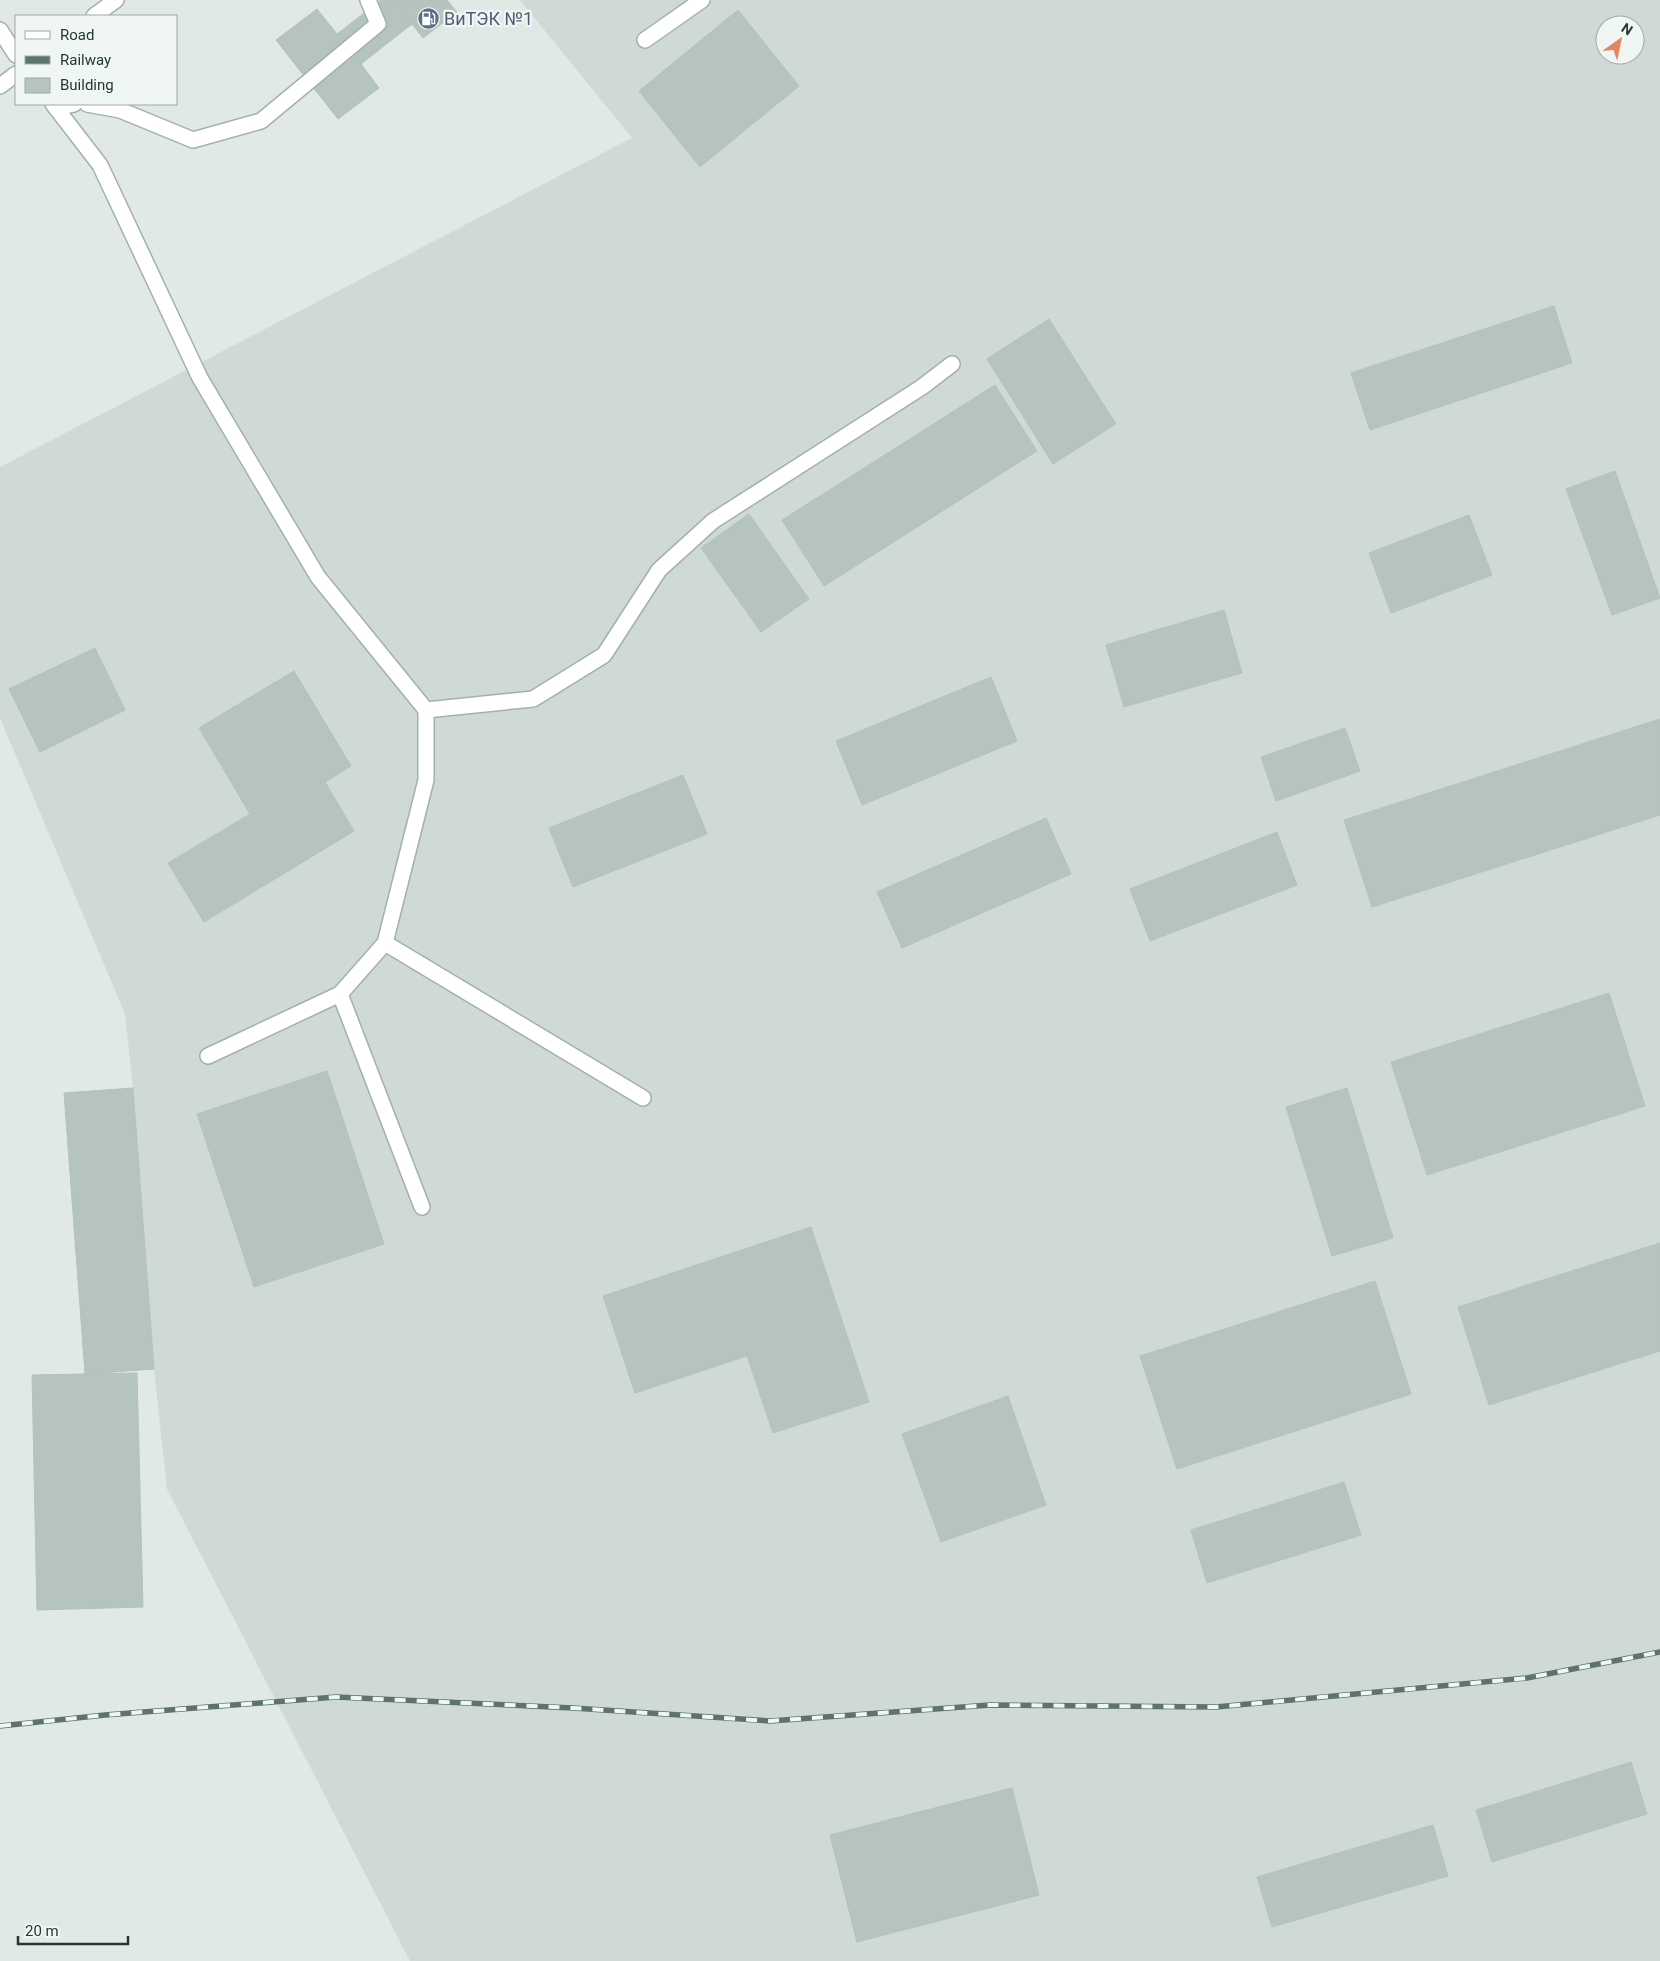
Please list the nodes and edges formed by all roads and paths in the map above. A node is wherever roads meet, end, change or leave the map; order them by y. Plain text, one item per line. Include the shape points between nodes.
1 (116, 0) edge
2 (368, 0) edge
3 (702, 0) edge
4 (95, 15) edge
5 (0, 30) edge
6 (645, 40) dead end
7 (15, 53) edge
8 (15, 75) edge
9 (0, 86) edge
10 (92, 105) edge
11 (54, 106) edge
12 (952, 364) dead end
13 (426, 710) junction
14 (384, 943) junction
15 (340, 994) junction
16 (208, 1056) dead end
17 (643, 1098) dead end
18 (422, 1207) dead end

1 - 4 street
2 - 10 street via 378,24 262,121 193,140 120,110
3 - 6 street
5 - 7 street
8 - 9 street
11 - 13 street via 100,165 200,378 318,578
12 - 13 street via 922,387 713,521 659,570 604,655 533,699
13 - 14 street via 426,780
14 - 15 street
14 - 17 street
15 - 16 street
15 - 18 street

